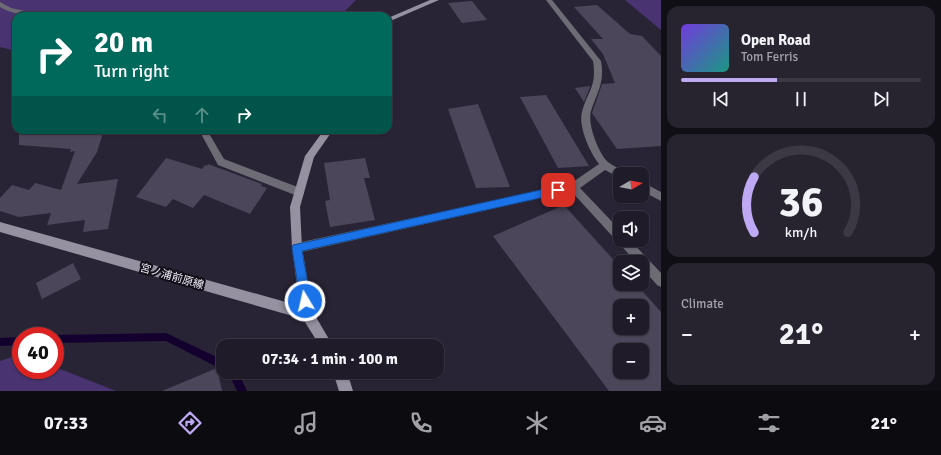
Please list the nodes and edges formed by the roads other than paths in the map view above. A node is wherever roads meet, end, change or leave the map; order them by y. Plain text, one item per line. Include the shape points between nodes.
1 (436, 0) edge
2 (548, 0) edge
3 (0, 4) edge
4 (16, 12) edge
5 (392, 18) edge
6 (205, 134) edge
7 (326, 134) edge
8 (605, 165) junction
9 (613, 170) edge
10 (573, 187) junction
11 (649, 190) edge
12 (299, 192) junction
13 (661, 197) edge
14 (0, 227) edge
15 (613, 230) edge
16 (629, 247) edge
17 (297, 248) junction
18 (661, 281) edge
19 (307, 314) junction
20 (323, 339) edge
21 (342, 379) edge
22 (346, 391) edge

1 - 5 main road
2 - 8 street via 597,61 599,73 596,90 586,113 588,131 596,154
3 - 4 street
6 - 12 street via 221,162
7 - 12 main road via 310,156
8 - 9 street
8 - 10 street
10 - 15 street
10 - 17 street
11 - 13 street
12 - 17 main road via 295,207
14 - 19 main road, 宮ノ浦前原線
16 - 18 street
17 - 19 main road
19 - 20 main road
21 - 22 main road

